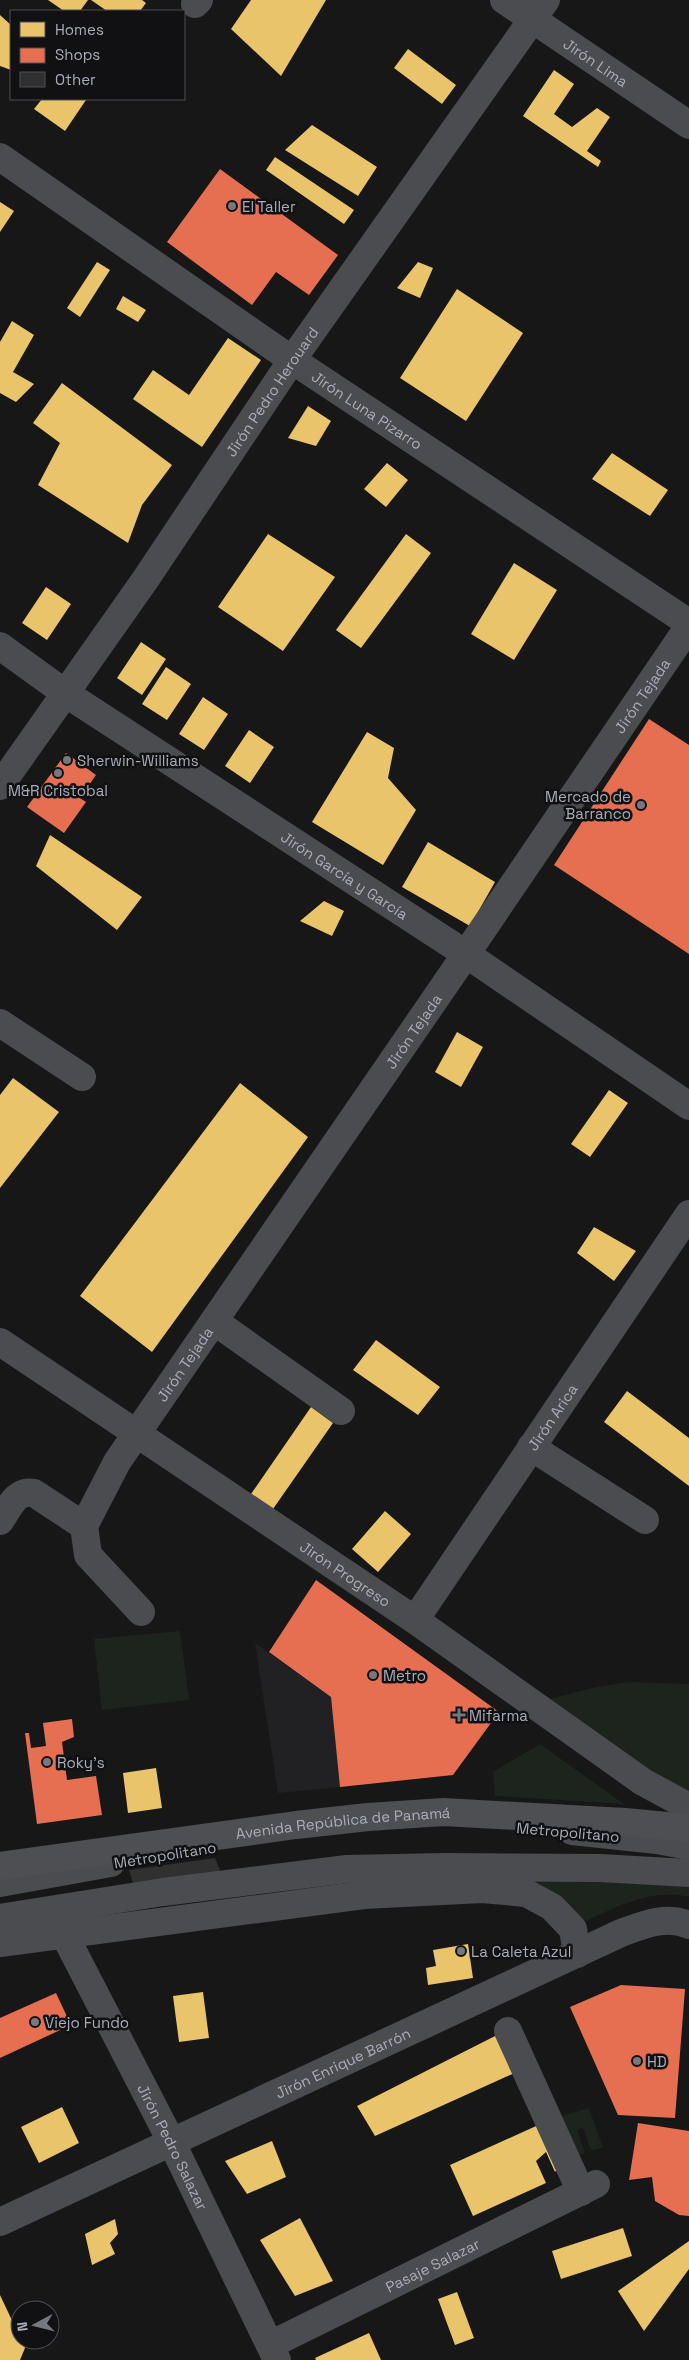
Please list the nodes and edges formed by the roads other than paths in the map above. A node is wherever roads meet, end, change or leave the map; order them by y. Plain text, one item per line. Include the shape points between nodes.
1 (504, 0) edge
2 (539, 10) edge
3 (689, 125) edge
4 (0, 157) edge
5 (292, 360) junction
6 (689, 625) edge
7 (0, 646) edge
8 (65, 693) junction
9 (0, 786) edge
10 (466, 954) junction
11 (0, 1024) edge
12 (82, 1077) dead end
13 (689, 1106) edge
14 (689, 1214) edge
15 (214, 1321) junction
16 (0, 1342) edge
17 (341, 1411) dead end
18 (137, 1433) junction
19 (531, 1448) junction
20 (0, 1520) edge
21 (645, 1520) dead end
22 (84, 1526) junction
23 (141, 1612) dead end
24 (415, 1620) junction
25 (689, 1807) edge
26 (689, 1828) edge
27 (689, 1846) edge
28 (0, 1866) edge
29 (689, 1873) edge
30 (0, 1883) edge
31 (0, 1918) edge
32 (689, 1925) edge
33 (64, 1934) junction
34 (0, 1943) edge
35 (578, 1954) junction
36 (508, 2032) dead end
37 (171, 2141) junction
38 (0, 2222) edge
39 (273, 2353) edge

1 - 2 street, Jirón Lima
2 - 3 street, Jirón Lima
2 - 5 street, Jirón Pedro Herouard
4 - 5 street, Jirón Luna Pizarro
5 - 6 street, Jirón Luna Pizarro
5 - 8 street, Jirón Pedro Herouard
6 - 10 street, Jirón Tejada
7 - 8 street, Jirón García y García
8 - 9 street, Jirón Pedro Herouard
8 - 10 street, Jirón García y García
10 - 13 street, Jirón García y García
10 - 15 street, Jirón Tejada
11 - 12 street
14 - 19 street, Jirón Arica
15 - 17 street
15 - 18 street, Jirón Tejada
16 - 18 street, Jirón Progreso
18 - 22 street, Jirón Tejada via 117,1462
18 - 24 street, Jirón Progreso
19 - 21 street
19 - 24 street, Jirón Arica
20 - 22 street via 19,1494 26,1492 34,1493
22 - 23 street via 88,1555
24 - 25 street, Jirón Progreso via 643,1782
26 - 28 main road, Avenida República de Panamá via 444,1812 306,1824
27 - 30 street, Metropolitano via 538,1828 442,1825 365,1828 218,1846
29 - 31 street via 446,1866 347,1869 163,1892
32 - 35 street, Jirón Enrique Barrón via 658,1920 621,1933
33 - 34 street
33 - 35 street via 364,1895 510,1890 540,1899 557,1912 573,1929
33 - 37 street, Jirón Pedro Salazar
35 - 37 street, Jirón Enrique Barrón
36 - 39 street, Pasaje Salazar via 588,2188
37 - 38 street, Jirón Enrique Barrón
37 - 39 street, Jirón Pedro Salazar

